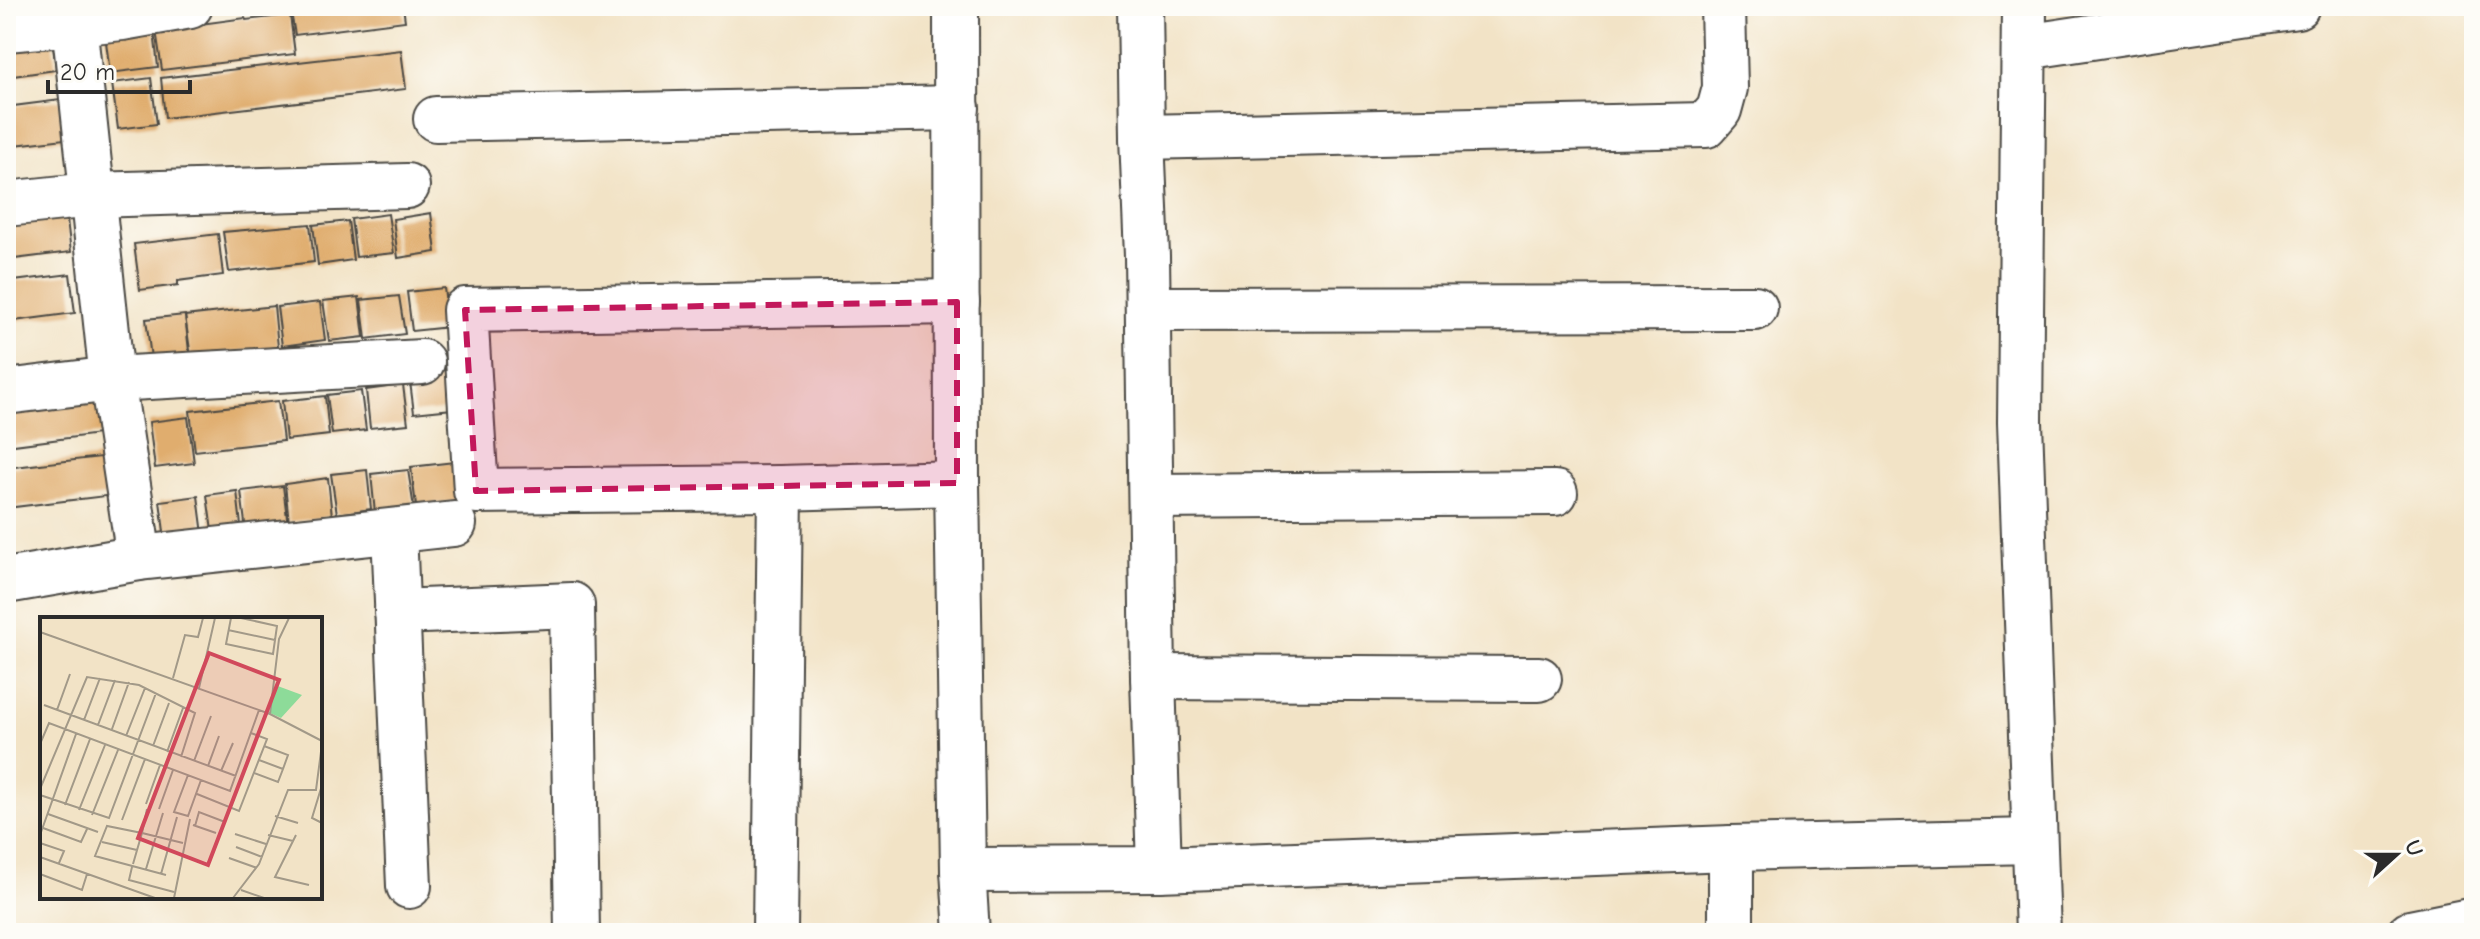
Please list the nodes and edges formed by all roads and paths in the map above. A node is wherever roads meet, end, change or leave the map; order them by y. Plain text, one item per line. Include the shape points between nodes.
1 (190, 6) edge
2 (956, 6) edge
3 (1140, 6) edge
4 (1723, 6) edge
5 (2297, 6) edge
6 (121, 12) edge
7 (73, 14) edge
8 (2129, 18) edge
9 (2024, 26) edge
10 (6, 29) edge
11 (957, 108) junction
12 (436, 119) dead end
13 (1142, 137) junction
14 (407, 186) dead end
15 (91, 195) junction
16 (6, 204) edge
17 (957, 302) junction
18 (1755, 308) dead end
19 (1148, 309) junction
20 (422, 362) dead end
21 (112, 379) junction
22 (6, 392) edge
23 (957, 483) junction
24 (780, 488) junction
25 (1555, 493) dead end
26 (1151, 496) junction
27 (454, 524) dead end
28 (394, 531) junction
29 (139, 558) junction
30 (6, 581) edge
31 (397, 612) junction
32 (1153, 677) junction
33 (1539, 679) dead end
34 (2033, 841) junction
35 (1731, 848) junction
36 (1159, 869) junction
37 (963, 870) junction
38 (409, 886) dead end
39 (2474, 920) edge
40 (577, 933) edge
41 (775, 933) edge
42 (967, 933) edge
43 (1731, 933) edge
44 (2038, 933) edge
45 (2410, 933) edge

1 - 6 street
2 - 11 street
3 - 13 street
4 - 13 street via 1725,88 1719,110 1706,125
5 - 8 street
6 - 7 street
7 - 10 street
7 - 15 street
8 - 9 street
9 - 34 street via 2020,422
11 - 12 street
11 - 17 street
13 - 19 street
14 - 15 street
15 - 16 street
15 - 21 street
17 - 23 street
17 - 24 street via 465,310 476,491
18 - 19 street
19 - 26 street
20 - 21 street
21 - 22 street
21 - 29 street
23 - 24 street
23 - 37 street
24 - 41 street
25 - 26 street
26 - 32 street
27 - 28 street
28 - 29 street
28 - 31 street
29 - 30 street
31 - 38 street
31 - 40 street via 572,605
32 - 33 street
32 - 36 street
34 - 35 street
34 - 44 street
35 - 36 street
35 - 43 street
36 - 37 street
37 - 42 street
39 - 45 street

